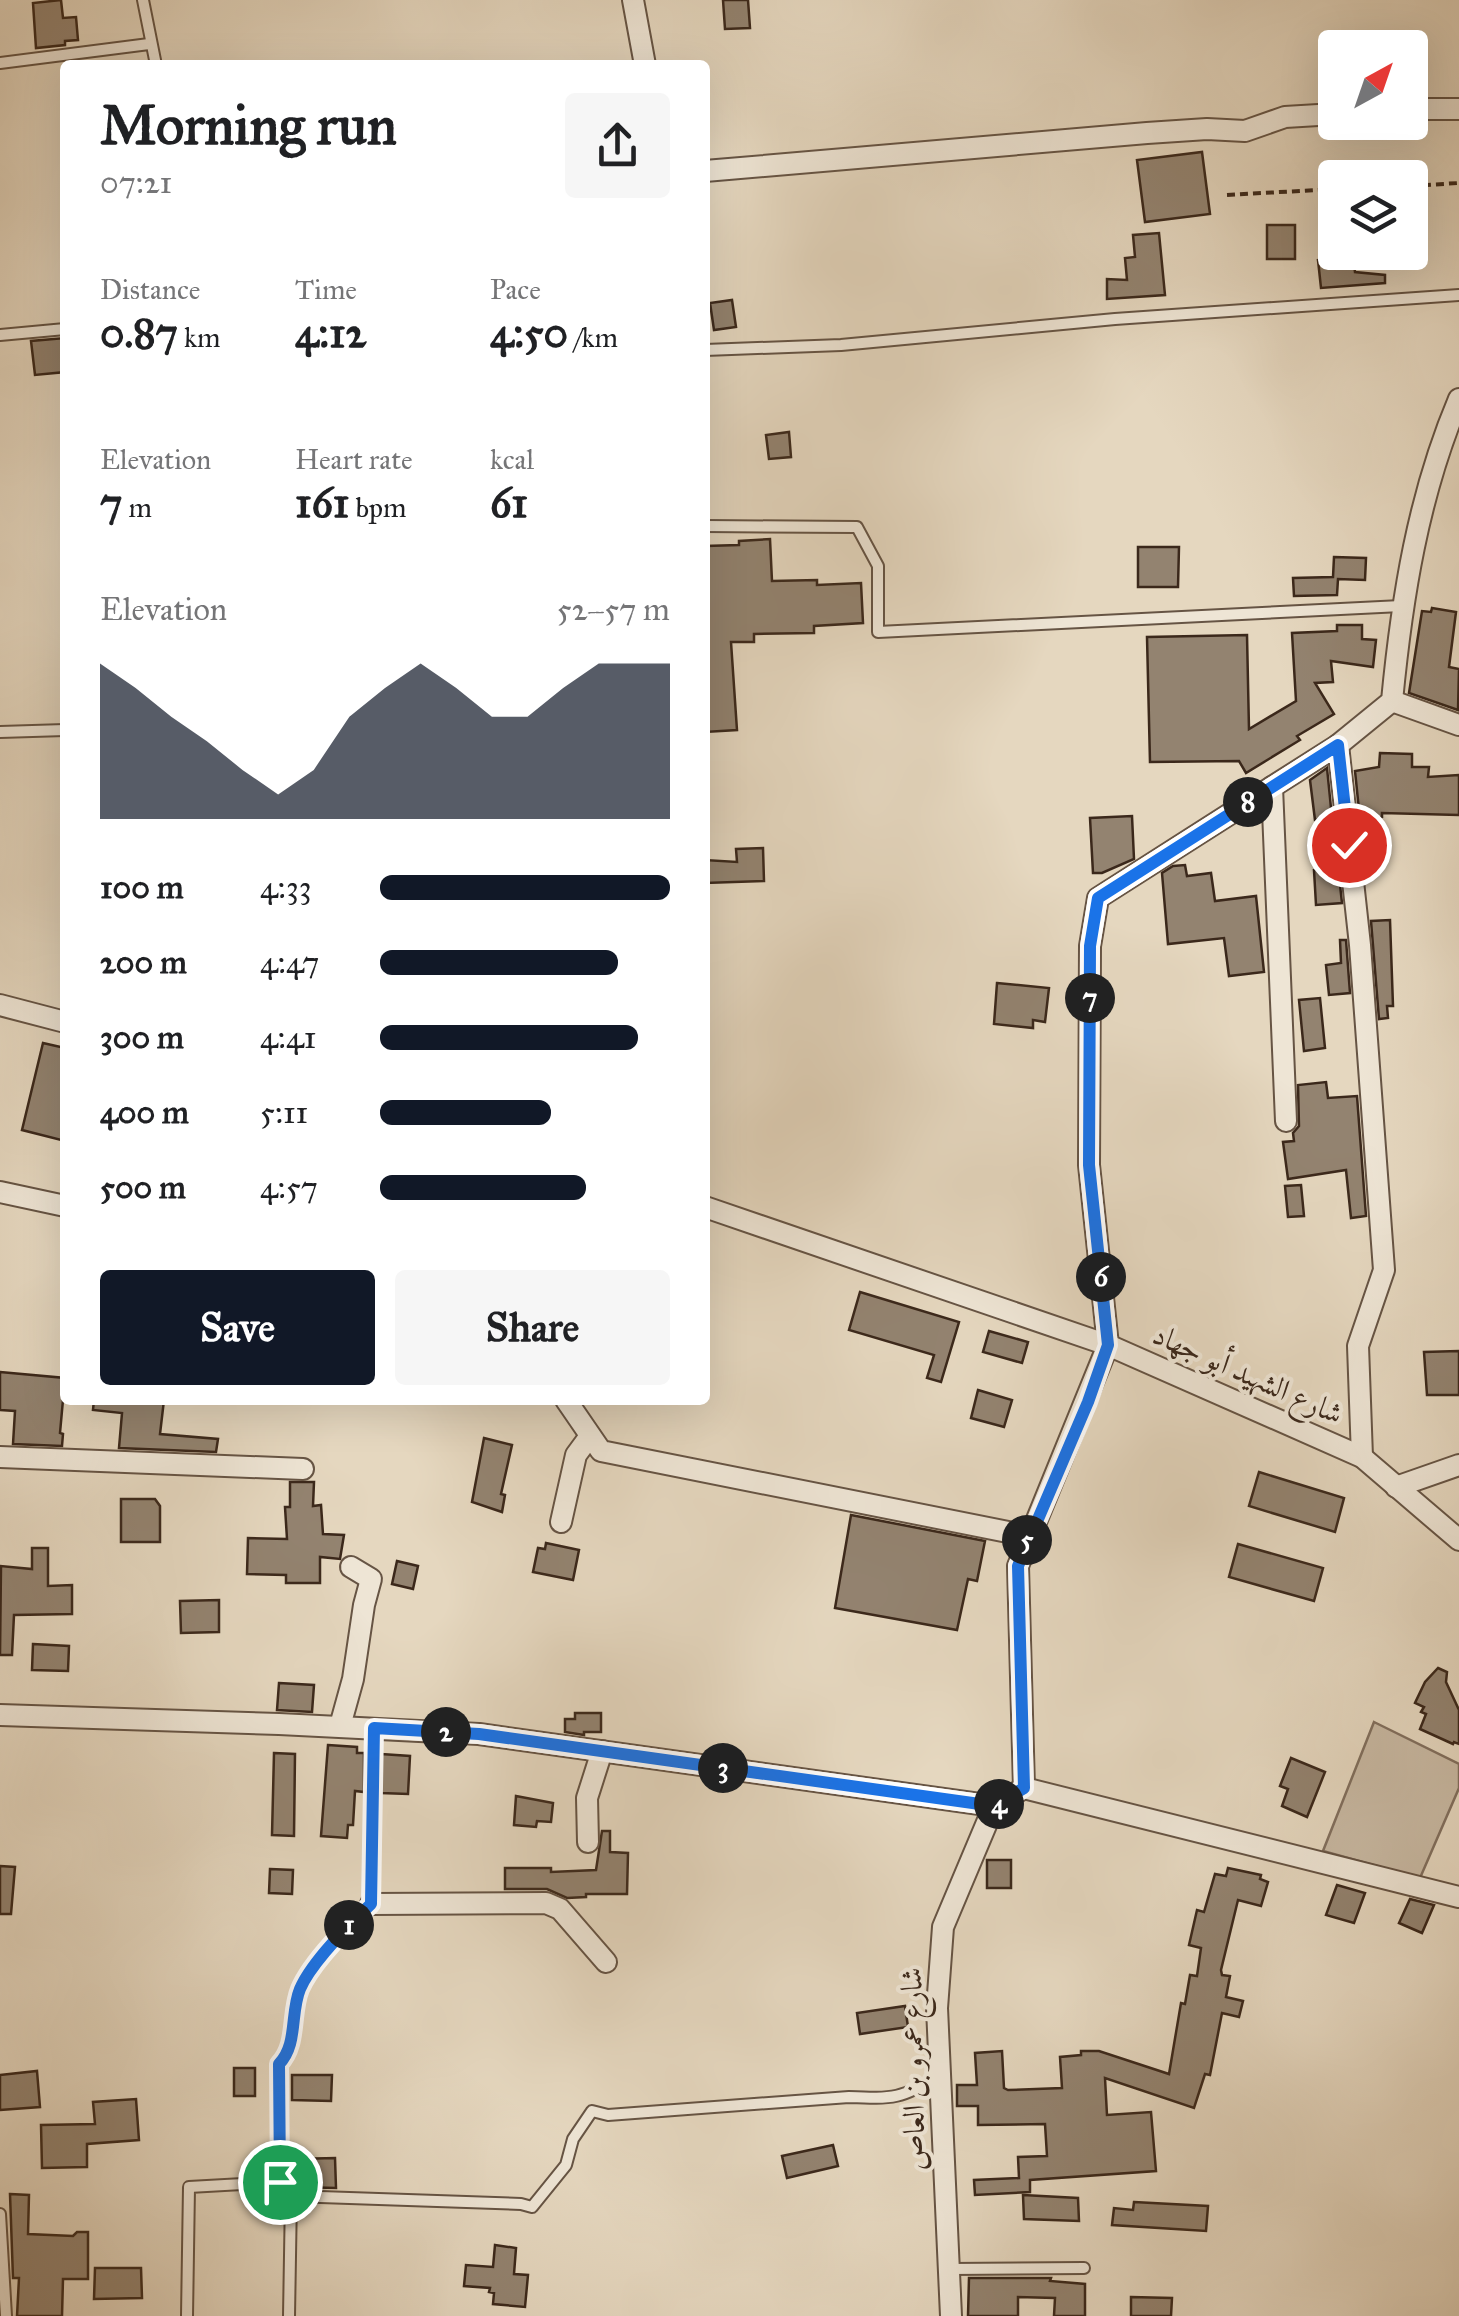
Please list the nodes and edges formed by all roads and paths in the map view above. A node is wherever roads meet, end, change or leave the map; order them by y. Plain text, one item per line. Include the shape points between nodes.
1 (142, 0) edge
2 (634, 0) edge
3 (149, 44) junction
4 (154, 60) edge
5 (644, 60) edge
6 (0, 63) edge
7 (1459, 108) edge
8 (1428, 109) edge
9 (1318, 115) edge
10 (710, 170) edge
11 (1459, 183) edge
12 (1428, 185) edge
13 (1318, 191) edge
14 (1227, 195) dead end
15 (1459, 295) edge
16 (60, 329) edge
17 (0, 334) edge
18 (710, 350) edge
19 (1457, 408) edge
20 (710, 526) edge
21 (1401, 606) junction
22 (1392, 700) junction
23 (1459, 725) edge
24 (60, 730) edge
25 (0, 732) edge
26 (1338, 745) junction
27 (1272, 787) junction
28 (0, 1005) edge
29 (60, 1021) edge
30 (1286, 1121) dead end
31 (0, 1192) edge
32 (60, 1205) edge
33 (710, 1210) edge
34 (1108, 1345) junction
35 (569, 1405) edge
36 (590, 1436) junction
37 (0, 1457) edge
38 (1362, 1457) junction
39 (1459, 1465) edge
40 (303, 1469) dead end
41 (1396, 1486) junction
42 (561, 1522) dead end
43 (1028, 1536) junction
44 (1459, 1540) edge
45 (351, 1567) dead end
46 (0, 1716) edge
47 (340, 1726) junction
48 (374, 1728) junction
49 (602, 1751) junction
50 (1024, 1788) junction
51 (994, 1806) junction
52 (588, 1842) dead end
53 (1459, 1897) edge
54 (371, 1904) junction
55 (606, 1962) dead end
56 (940, 2075) junction
57 (280, 2183) junction
58 (291, 2196) junction
59 (0, 2214) edge
60 (1084, 2268) dead end
61 (950, 2269) junction
62 (6, 2316) edge
63 (186, 2316) edge
64 (288, 2316) edge
65 (950, 2316) edge

1 - 3 lane
2 - 5 street
3 - 4 lane
3 - 6 lane
7 - 8 street
9 - 10 street via 1285,117 1244,132 1147,133
11 - 12 path
13 - 14 path
15 - 18 lane
16 - 17 lane
19 - 21 street via 1433,468
20 - 21 lane via 857,527 878,566 878,632
21 - 22 street
22 - 23 street
22 - 26 street
24 - 25 lane
26 - 27 street
26 - 38 street via 1384,1270 1358,1346
27 - 30 street
27 - 34 street via 1098,898 1090,946 1089,1165
28 - 29 street
31 - 32 street
33 - 34 street, شارع الشهيد أبو جهاد
34 - 38 street, شارع الشهيد أبو جهاد
34 - 43 street
35 - 36 street
36 - 42 street via 576,1455
36 - 43 street via 601,1451
37 - 40 street
38 - 41 street, شارع الشهيد أبو جهاد
39 - 41 street
41 - 44 street, شارع الشهيد أبو جهاد
43 - 50 street via 1018,1566
45 - 47 street via 371,1580
46 - 47 street
47 - 48 street
48 - 49 street
48 - 54 lane
49 - 51 street
49 - 52 street via 587,1798
50 - 51 street
50 - 53 street
51 - 56 street, شارع عمرو بن العاص via 943,1927 936,2008
54 - 55 street via 546,1903 560,1909
54 - 57 path via 341,1932 300,1990 287,2056 279,2064
56 - 58 lane via 908,2095 888,2098 592,2111 566,2165 532,2207
56 - 61 street, شارع عمرو بن العاص
57 - 58 lane
57 - 63 lane via 189,2187
58 - 64 lane
59 - 62 lane
60 - 61 lane
61 - 65 street, شارع عمرو بن العاص

